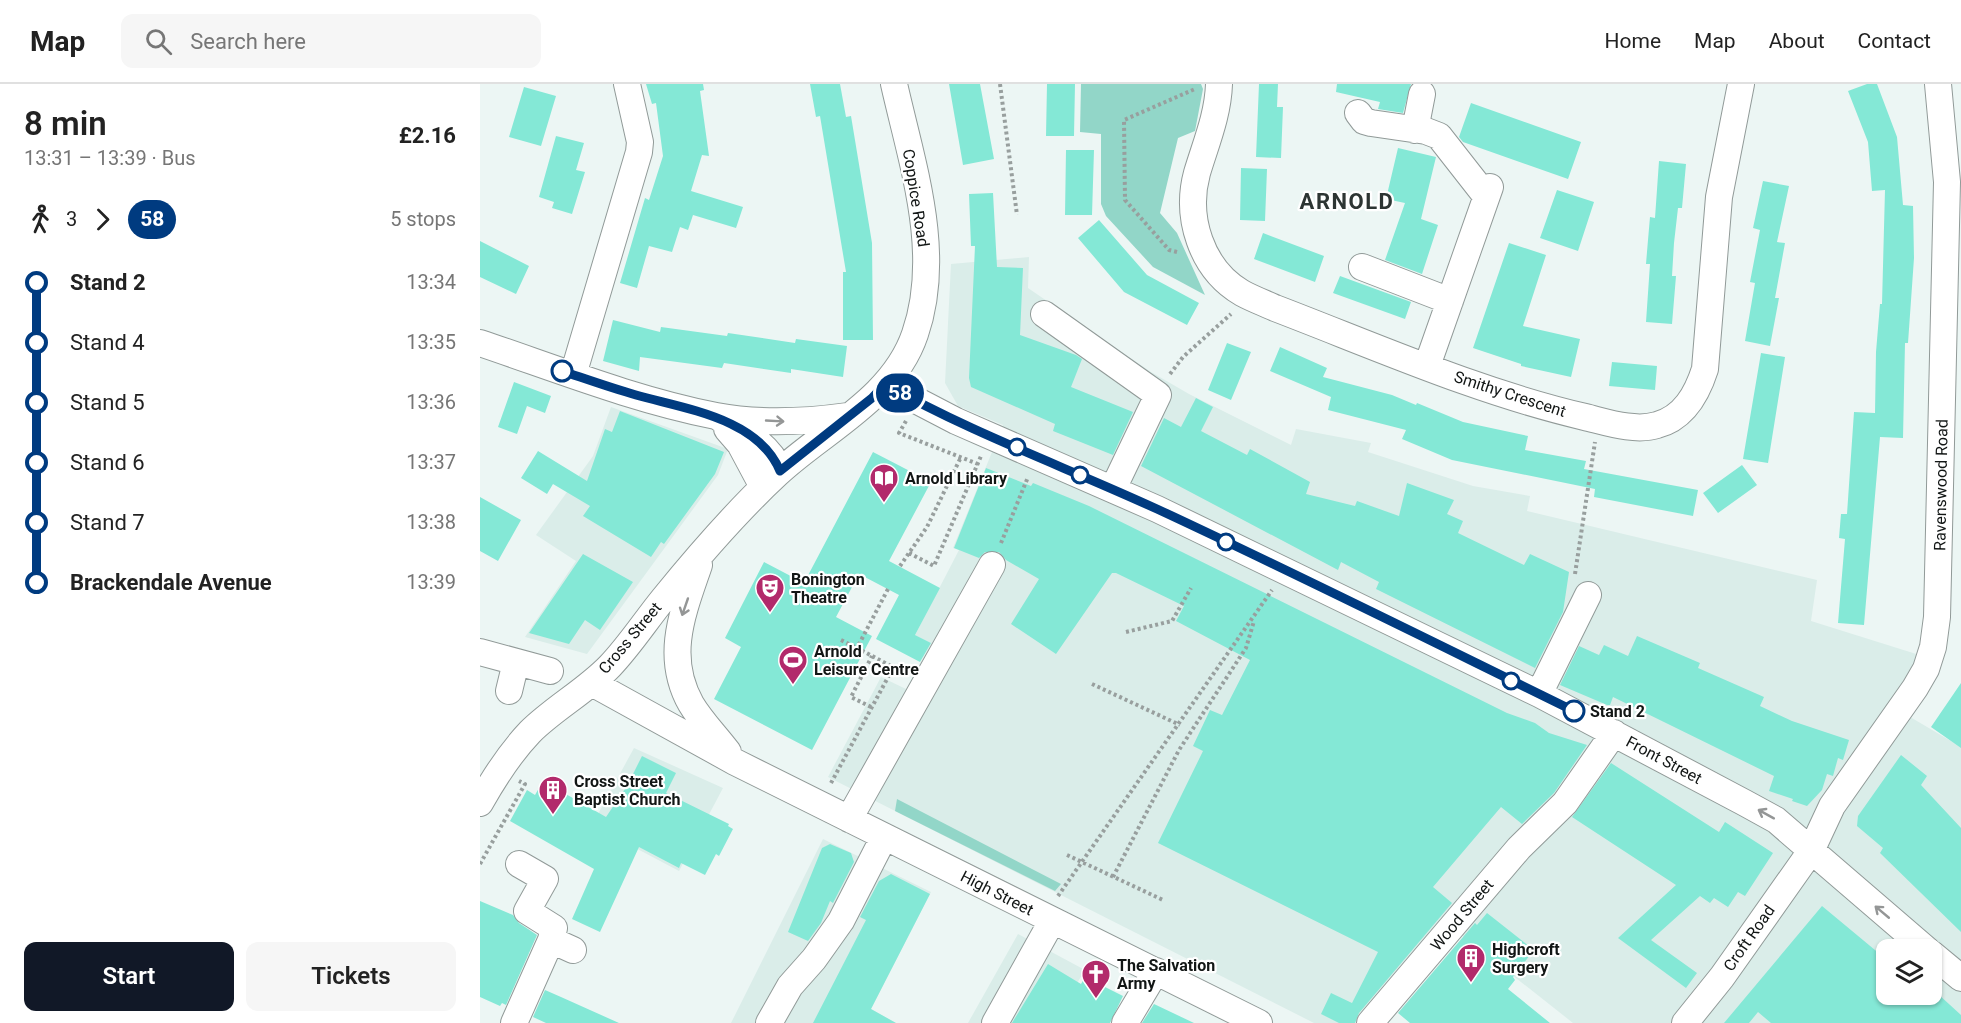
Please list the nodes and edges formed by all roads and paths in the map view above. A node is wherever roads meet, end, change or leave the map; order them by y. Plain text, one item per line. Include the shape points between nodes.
1 (627, 84) edge
2 (894, 84) edge
3 (1000, 84) edge
4 (1206, 84) edge
5 (1219, 84) edge
6 (1742, 84) edge
7 (1938, 84) edge
8 (1422, 94) dead end
9 (1358, 113) dead end
10 (1415, 130) junction
11 (1017, 215) dead end
12 (1212, 264) junction
13 (1362, 267) dead end
14 (1450, 300) junction
15 (1044, 314) dead end
16 (1214, 331) dead end
17 (480, 343) edge
18 (1427, 366) junction
19 (1170, 374) dead end
20 (573, 375) junction
21 (885, 384) junction
22 (918, 403) junction
23 (717, 416) junction
24 (848, 416) junction
25 (1598, 420) junction
26 (990, 436) junction
27 (1037, 455) junction
28 (961, 457) junction
29 (978, 464) junction
30 (772, 479) junction
31 (1113, 489) junction
32 (703, 551) junction
33 (909, 553) junction
34 (992, 565) joint
35 (900, 566) dead end
36 (1285, 571) junction
37 (1191, 588) dead end
38 (888, 589) dead end
39 (1582, 604) joint
40 (1256, 615) junction
41 (1126, 632) dead end
42 (841, 639) dead end
43 (857, 648) junction
44 (480, 652) edge
45 (872, 656) junction
46 (516, 662) junction
47 (893, 668) junction
48 (550, 671) dead end
49 (592, 683) junction
50 (1092, 684) dead end
51 (925, 685) junction
52 (509, 691) dead end
53 (1539, 694) junction
54 (871, 707) junction
55 (1180, 724) junction
56 (1614, 733) junction
57 (735, 762) junction
58 (480, 803) edge
59 (821, 805) junction
60 (849, 819) junction
61 (884, 837) junction
62 (1811, 850) junction
63 (1068, 855) dead end
64 (1081, 862) junction
65 (519, 864) dead end
66 (1113, 877) junction
67 (1163, 900) dead end
68 (1048, 919) junction
69 (1914, 939) edge
70 (1942, 962) edge
71 (1156, 971) junction
72 (1961, 978) edge
73 (1686, 1022) edge
74 (514, 1023) edge
75 (768, 1023) edge
76 (995, 1023) edge
77 (1125, 1023) edge
78 (1259, 1023) edge
79 (1370, 1023) edge

1 - 20 street via 639,152
2 - 21 street, Coppice Road via 925,232 926,281 915,335 905,358
3 - 11 path
4 - 12 path via 1124,120 1125,200 1169,250
5 - 12 street, Smithy Crescent via 1213,125 1197,175 1193,212 1199,240
6 - 25 street, Smithy Crescent via 1719,197 1705,369 1700,385 1685,408 1657,425 1626,426
7 - 62 street, Ravenswood Road via 1947,182 1942,466 1933,647 1915,688 1832,806
8 - 10 street
9 - 10 street via 1364,121
10 - 14 street via 1439,136 1488,192
12 - 18 street, Smithy Crescent via 1240,292
13 - 14 street
14 - 18 street
15 - 31 street via 1158,395
16 - 19 path via 1183,357
17 - 20 street
18 - 25 street, Smithy Crescent via 1509,397
20 - 23 street
21 - 22 street, Front Street
21 - 24 street, Coppice Road
22 - 26 street, Front Street
22 - 28 path via 899,433
23 -> 24 street via 793,421
23 - 30 street via 774,455
24 - 30 street, Coppice Road
25 - 39 path via 1571,603
26 - 27 street, Front Street
26 - 29 path
27 - 31 street, Front Street
27 - 34 path
28 - 29 path
28 - 33 path via 927,527
29 - 33 path via 934,566
30 - 32 street, Cross Street
31 - 36 street, Front Street
32 - 49 street, Cross Street
32 -> 57 street, High Street via 677,636 677,666 691,704
33 - 35 path
34 - 51 street
36 - 40 path
36 - 53 street, Front Street
37 - 41 path via 1172,621
38 - 43 path
39 - 53 street
40 - 55 path
40 - 66 path via 1246,648 1179,750
42 - 43 path
43 - 45 path
44 - 46 street
45 - 47 path
45 - 54 path via 851,697
46 - 48 street
46 - 52 street
47 - 51 path
47 - 54 path
49 - 57 street, High Street
49 - 58 street, Cross Street via 530,733 507,760
50 - 55 path
51 - 60 street
53 - 56 street, Front Street
54 - 59 path
55 - 64 path
62 -> 56 street, Front Street via 1776,820
56 - 79 street, Wood Street via 1565,803 1519,848
57 - 59 street, High Street
59 - 60 street, High Street
60 - 61 street, High Street
61 - 68 street, High Street
61 - 75 street via 841,921 790,986
69 -> 62 street, Front Street
62 - 73 street, Croft Road
63 - 64 path
64 - 66 path
64 - 68 path
65 - 74 street via 545,879 527,911 554,928 562,945
66 - 67 path
68 - 71 street, High Street
68 - 76 street
70 - 72 street
71 - 77 street
71 - 78 street, High Street

